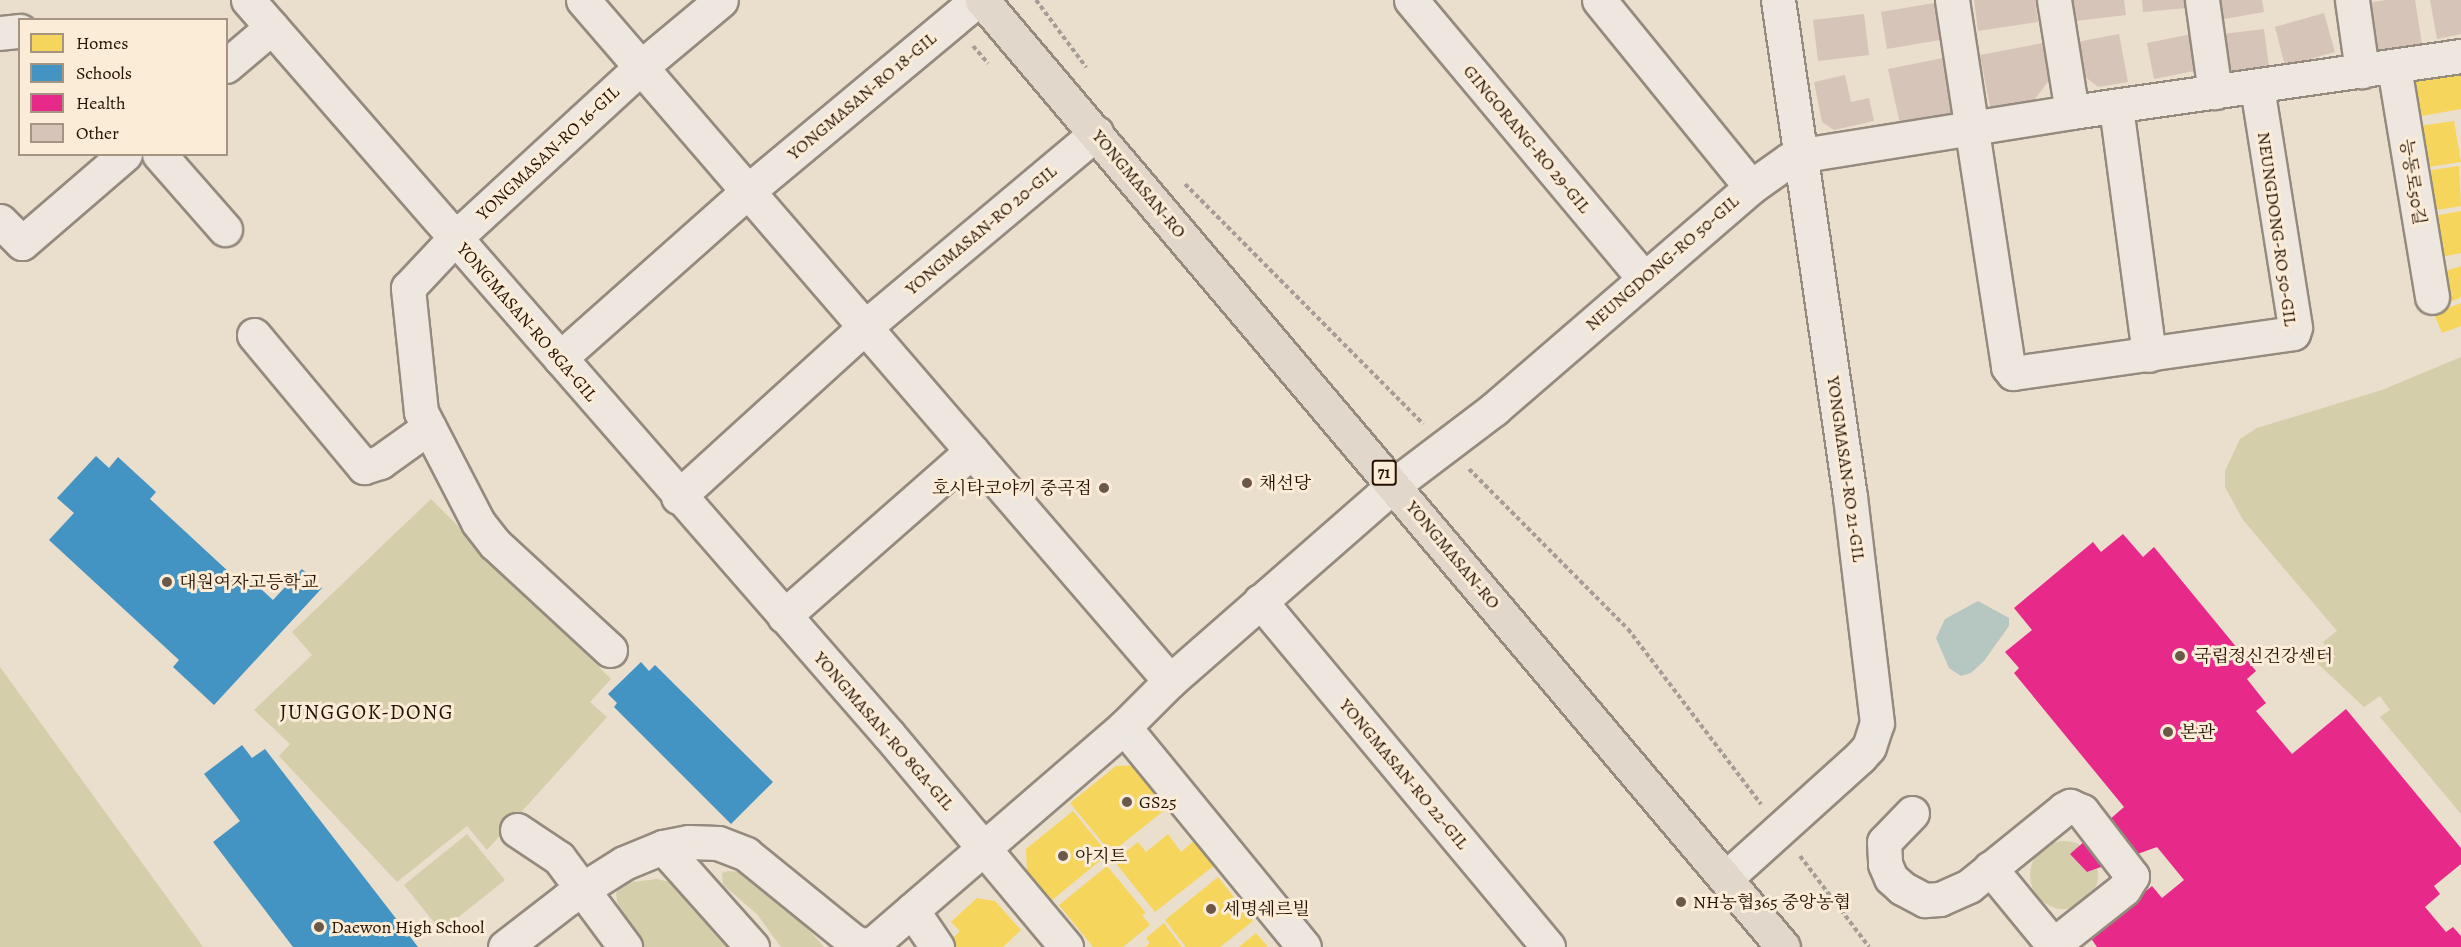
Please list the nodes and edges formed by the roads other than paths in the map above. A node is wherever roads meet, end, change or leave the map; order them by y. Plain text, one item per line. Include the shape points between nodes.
1 (248, 0) edge
2 (583, 0) edge
3 (721, 0) edge
4 (977, 0) edge
5 (982, 0) edge
6 (1411, 0) edge
7 (1599, 0) edge
8 (1778, 0) edge
9 (1952, 0) edge
10 (2054, 0) edge
11 (2202, 0) edge
12 (2352, 0) edge
13 (272, 27) junction
14 (18, 31) edge
15 (0, 33) edge
16 (2461, 56) edge
17 (228, 64) edge
18 (641, 67) junction
19 (2378, 69) junction
20 (2257, 87) junction
21 (2215, 92) junction
22 (2116, 107) junction
23 (2072, 112) junction
24 (1970, 128) junction
25 (1096, 133) junction
26 (1803, 155) junction
27 (123, 156) edge
28 (161, 156) edge
29 (1751, 187) junction
30 (748, 191) junction
31 (0, 221) edge
32 (225, 229) dead end
33 (455, 238) junction
34 (1644, 279) junction
35 (2432, 297) dead end
36 (865, 327) junction
37 (254, 335) dead end
38 (2149, 355) junction
39 (560, 358) junction
40 (429, 427) junction
41 (972, 451) junction
42 (1394, 485) junction
43 (678, 497) junction
44 (1260, 601) junction
45 (784, 616) junction
46 (610, 650) dead end
47 (1170, 681) junction
48 (1125, 727) junction
49 (1912, 813) dead end
50 (517, 830) dead end
51 (984, 846) junction
52 (663, 847) junction
53 (1990, 868) junction
54 (1726, 878) junction
55 (582, 888) junction
56 (912, 910) junction
57 (2054, 946) edge
58 (505, 947) edge
59 (625, 947) edge
60 (752, 947) edge
61 (937, 947) edge
62 (1066, 947) edge
63 (1304, 947) edge
64 (1548, 947) edge
65 (1783, 947) edge

1 - 13 street, YONGMASAN-RO 8GA-GIL
2 - 18 street
3 - 18 street, YONGMASAN-RO 16-GIL
4 - 30 street, YONGMASAN-RO 18-GIL
5 - 25 main road, YONGMASAN-RO / 71
6 - 34 street, GINGORANG-RO 29-GIL
7 - 29 street
8 - 26 street, YONGMASAN-RO 21-GIL
9 - 24 street, NEUNGDONG-RO 50-GIL
10 - 23 street
11 - 21 street
12 - 19 street, 능동로50길
13 - 17 street
13 - 33 street, YONGMASAN-RO 8GA-GIL
14 - 15 street
16 - 19 street, NEUNGDONG-RO 50-GIL
18 - 30 street
18 - 33 street, YONGMASAN-RO 16-GIL
19 - 20 street, NEUNGDONG-RO 50-GIL
19 - 35 street, 능동로50길
20 - 21 street, NEUNGDONG-RO 50-GIL
20 - 38 street, NEUNGDONG-RO 50-GIL via 2295,330 2286,337
21 - 22 street, NEUNGDONG-RO 50-GIL
22 - 23 street, NEUNGDONG-RO 50-GIL
22 - 38 street
23 - 24 street, NEUNGDONG-RO 50-GIL
24 - 26 street, NEUNGDONG-RO 50-GIL
24 - 38 street, NEUNGDONG-RO 50-GIL via 2010,372
25 - 36 street, YONGMASAN-RO 20-GIL
25 - 42 main road, YONGMASAN-RO / 71
26 - 29 street, NEUNGDONG-RO 50-GIL via 1776,168
26 - 54 street, YONGMASAN-RO 21-GIL via 1877,723 1869,747 1860,757
27 - 31 street via 22,243
28 - 32 street
29 - 34 street, NEUNGDONG-RO 50-GIL
30 - 36 street
30 - 39 street, YONGMASAN-RO 18-GIL
33 - 39 street, YONGMASAN-RO 8GA-GIL
33 - 40 street, YONGMASAN-RO 16-GIL via 408,288 417,393
34 - 42 street, NEUNGDONG-RO 50-GIL via 1494,409
36 - 41 street
36 - 43 street, YONGMASAN-RO 20-GIL
37 - 40 street via 364,467 380,462
39 - 43 street, YONGMASAN-RO 8GA-GIL
40 - 46 street, YONGMASAN-RO 16-GIL via 485,534
41 - 45 street
41 - 47 street
42 - 44 street
42 - 54 main road, YONGMASAN-RO / 71
43 - 45 street, YONGMASAN-RO 8GA-GIL
44 - 47 street
44 - 64 street, YONGMASAN-RO 22-GIL
45 - 51 street, YONGMASAN-RO 8GA-GIL
47 - 48 street
48 - 51 street
48 - 63 street
49 - 53 street via 1890,834 1884,852 1891,878 1912,895 1940,899 1959,892
50 - 55 street via 552,851
51 - 56 street
51 - 62 street
52 - 55 street via 624,863
52 - 56 street via 689,842 732,847 858,944 875,942
52 - 60 street
53 - 57 street
53 - 57 street via 2064,809 2070,806 2082,811 2132,876 2124,889
54 - 65 main road, YONGMASAN-RO / 71
55 - 58 street
55 - 59 street
56 - 61 street

